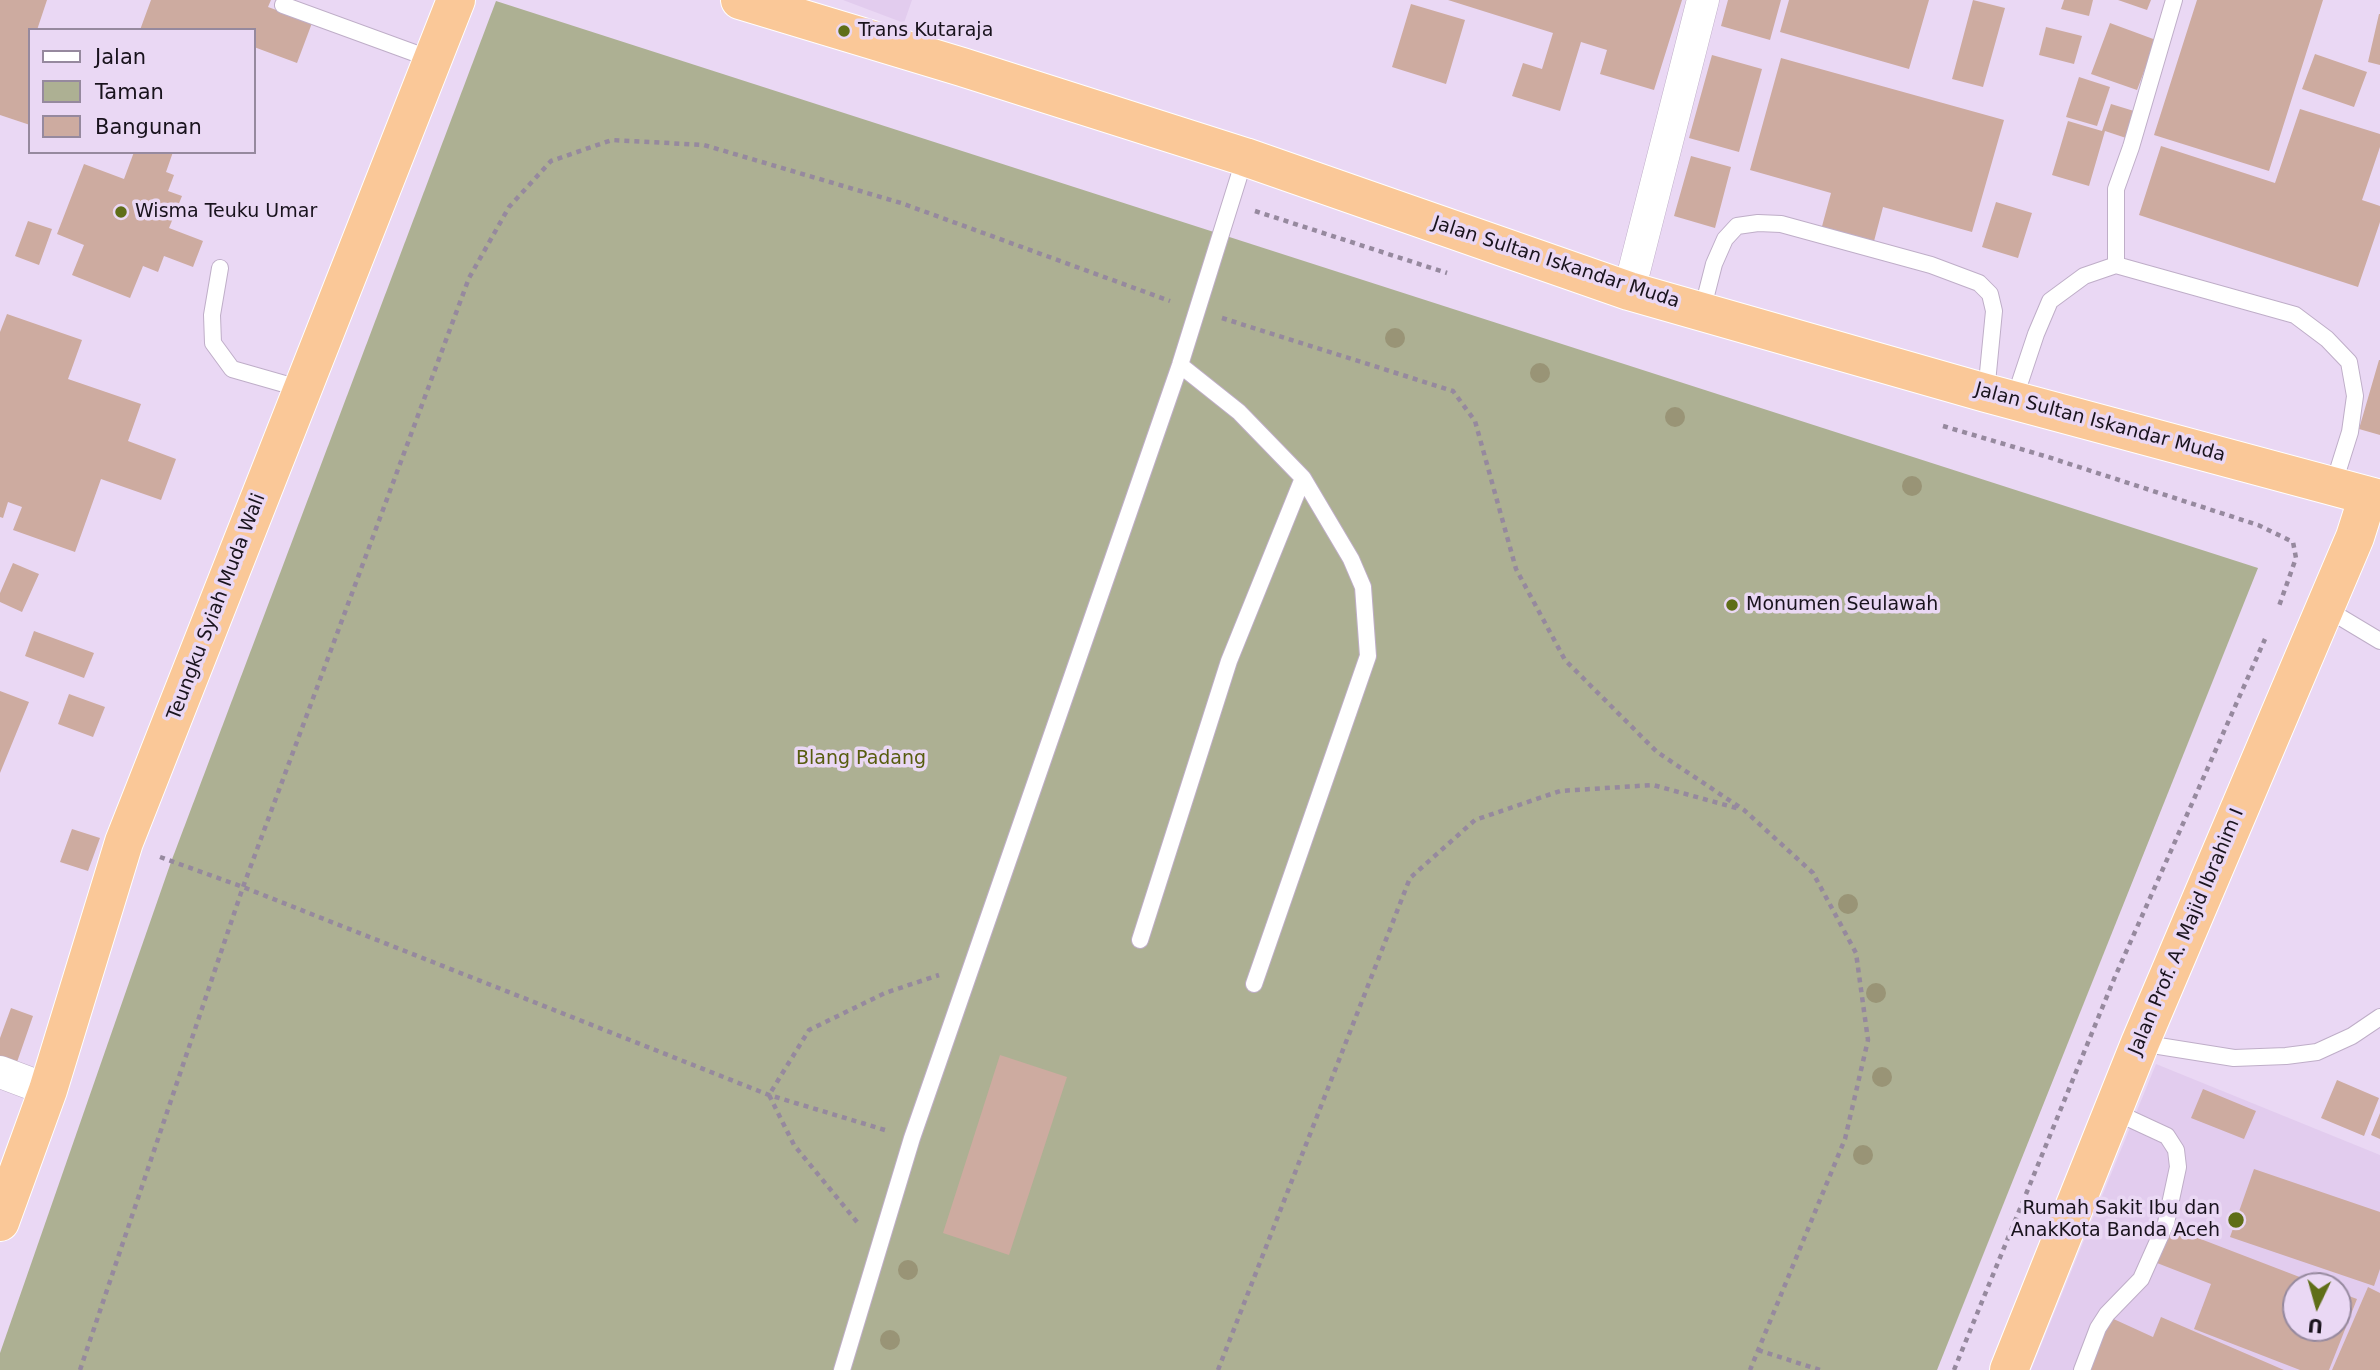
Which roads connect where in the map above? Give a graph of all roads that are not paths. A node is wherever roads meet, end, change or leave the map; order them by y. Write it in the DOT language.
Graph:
graph roads {
  1 [pos="456,0"];
  2 [pos="1703,0"];
  3 [pos="2174,0"];
  4 [pos="748,1"];
  5 [pos="284,5"];
  6 [pos="793,8"];
  7 [pos="431,59"];
  8 [pos="1245,158"];
  9 [pos="2116,265"];
  10 [pos="219,268"];
  11 [pos="1629,291"];
  12 [pos="1702,311"];
  13 [pos="1181,365"];
  14 [pos="302,388"];
  15 [pos="2000,397"];
  16 [pos="1303,478"];
  17 [pos="2360,494"];
  18 [pos="2368,541"];
  19 [pos="2325,608"];
  20 [pos="2380,642"];
  21 [pos="1140,940"];
  22 [pos="1254,984"];
  23 [pos="2380,1017"];
  24 [pos="2140,1043"];
  25 [pos="0,1072"];
  26 [pos="48,1090"];
  27 [pos="2113,1111"];
  28 [pos="0,1222"];
  29 [pos="842,1370"];
  30 [pos="2009,1370"];
  31 [pos="2082,1370"];
  1 -- 7 [label="highway, Teungku Syiah Muda Wali"];
  2 -- 11 [label="street"];
  3 -- 9 [label="lane"];
  4 -- 6 [label="highway, Jalan Sultan Iskandar Muda"];
  5 -- 7 [label="lane"];
  6 -- 8 [label="highway, Jalan Sultan Iskandar Muda"];
  7 -- 14 [label="highway, Teungku Syiah Muda Wali"];
  8 -- 11 [label="highway, Jalan Sultan Iskandar Muda"];
  8 -- 13 [label="lane"];
  9 -- 15 [label="lane"];
  9 -- 17 [label="lane"];
  10 -- 14 [label="lane"];
  11 -- 12 [label="highway, Jalan Sultan Iskandar Muda"];
  12 -- 15 [label="highway, Jalan Sultan Iskandar Muda"];
  12 -- 15 [label="lane"];
  13 -- 16 [label="lane"];
  13 -- 29 [label="lane"];
  14 -- 26 [label="highway, Teungku Syiah Muda Wali"];
  15 -- 17 [label="highway, Jalan Sultan Iskandar Muda"];
  16 -- 21 [label="lane"];
  16 -- 22 [label="lane"];
  17 -- 18 [label="highway, Jalan Prof. A. Majid Ibrahim I"];
  18 -- 19 [label="highway, Jalan Prof. A. Majid Ibrahim I"];
  19 -- 20 [label="lane"];
  19 -- 24 [label="highway, Jalan Prof. A. Majid Ibrahim I"];
  23 -- 24 [label="lane"];
  24 -- 27 [label="highway, Jalan Prof. A. Majid Ibrahim I"];
  25 -- 26 [label="street"];
  26 -- 28 [label="highway, Teungku Syiah Muda Wali"];
  27 -- 30 [label="highway, Jalan Prof. A. Majid Ibrahim I"];
  27 -- 31 [label="lane"];
}
